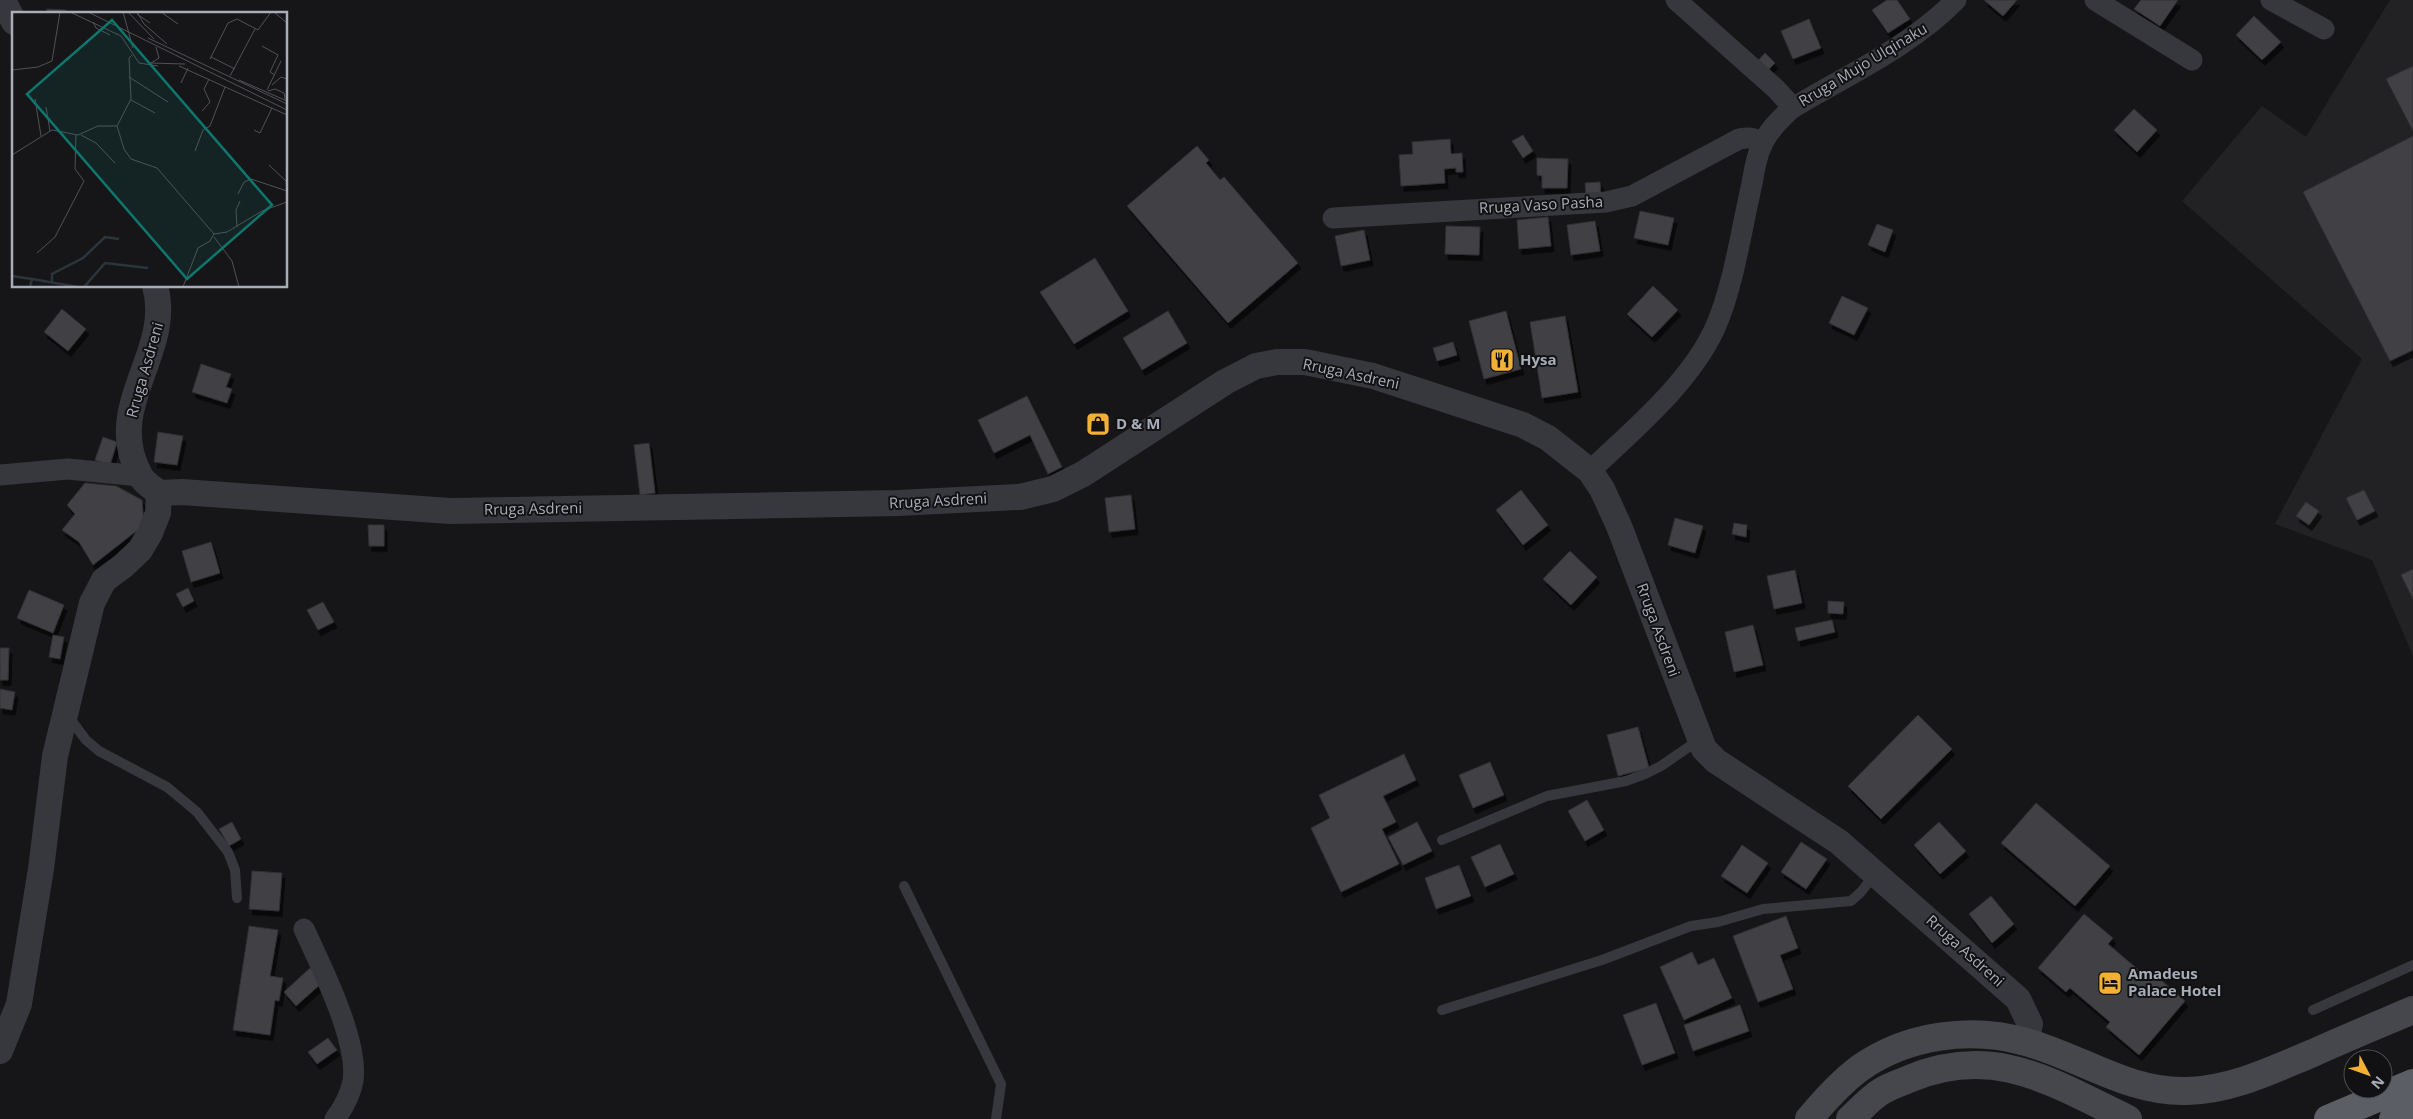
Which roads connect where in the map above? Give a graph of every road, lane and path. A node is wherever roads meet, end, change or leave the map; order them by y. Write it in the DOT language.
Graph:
graph roads {
  1 [pos="3,0"];
  2 [pos="1676,0"];
  3 [pos="1956,0"];
  4 [pos="2095,0"];
  5 [pos="2272,0"];
  6 [pos="12,18"];
  7 [pos="2324,28"];
  8 [pos="2192,60"];
  9 [pos="1791,109"];
  10 [pos="1762,145"];
  11 [pos="1333,218"];
  12 [pos="155,288"];
  13 [pos="1590,471"];
  14 [pos="0,476"];
  15 [pos="140,476"];
  16 [pos="159,493"];
  17 [pos="66,713"];
  18 [pos="1699,740"];
  19 [pos="1442,840"];
  20 [pos="1876,872"];
  21 [pos="904,886"];
  22 [pos="237,898"];
  23 [pos="304,929"];
  24 [pos="2413,965"];
  25 [pos="1442,1010"];
  26 [pos="2314,1010"];
  27 [pos="2413,1010"];
  28 [pos="2026,1042"];
  29 [pos="0,1051"];
  30 [pos="2413,1082"];
  31 [pos="2413,1110"];
  32 [pos="335,1119"];
  33 [pos="996,1119"];
  34 [pos="1809,1119"];
  35 [pos="1850,1119"];
  36 [pos="2127,1119"];
  37 [pos="2328,1119"];
  38 [pos="2393,1119"];
  1 -- 6 [label="street"];
  2 -- 9 [label="street"];
  3 -- 9 [label="street, Rruga Mujo Ulqinaku"];
  4 -- 8 [label="street"];
  5 -- 7 [label="street"];
  9 -- 10 [label="street"];
  10 -- 11 [label="street, Rruga Vaso Pasha"];
  10 -- 13 [label="street"];
  12 -- 15 [label="street, Rruga Asdreni"];
  13 -- 16 [label="street, Rruga Asdreni"];
  13 -- 18 [label="street, Rruga Asdreni"];
  14 -- 15 [label="street"];
  15 -- 16 [label="street"];
  16 -- 17 [label="street"];
  17 -- 22 [label="lane"];
  17 -- 29 [label="street"];
  18 -- 19 [label="lane"];
  18 -- 20 [label="street, Rruga Asdreni"];
  20 -- 25 [label="lane"];
  20 -- 28 [label="street, Rruga Asdreni"];
  21 -- 33 [label="lane"];
  23 -- 32 [label="street"];
  24 -- 26 [label="lane"];
  27 -- 28 [label="main road"];
  28 -- 34 [label="main road"];
  30 -- 37 [label="highway"];
  31 -- 38 [label="highway"];
  35 -- 36 [label="main road"];
}
